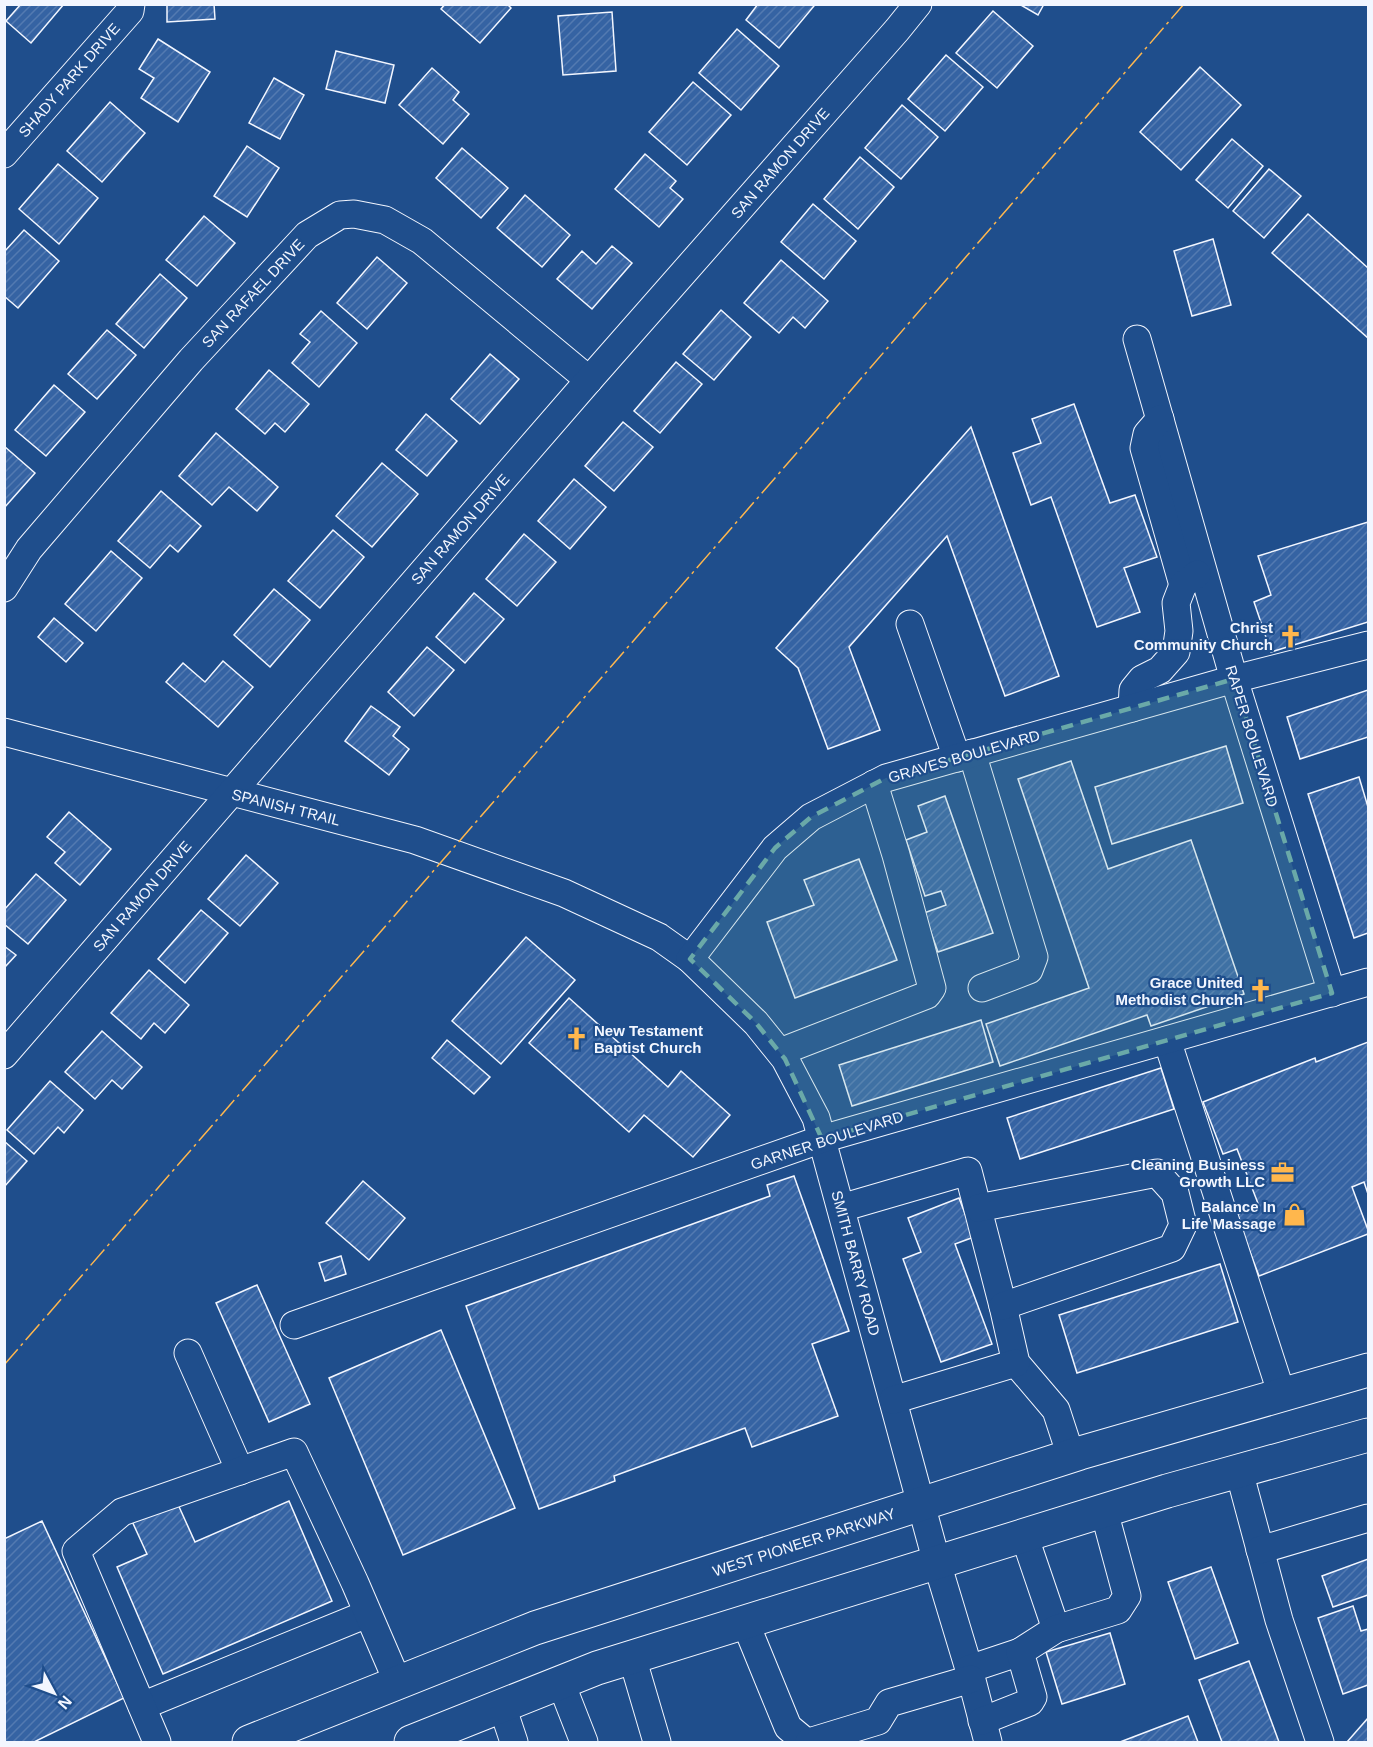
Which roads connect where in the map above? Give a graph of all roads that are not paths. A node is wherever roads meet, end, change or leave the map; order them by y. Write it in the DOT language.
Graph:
graph roads {
  1 [pos="131,4"];
  2 [pos="918,4"];
  3 [pos="4,154"];
  4 [pos="1137,339"];
  5 [pos="589,380"];
  6 [pos="1193,577"];
  7 [pos="4,588"];
  8 [pos="910,624"];
  9 [pos="1368,645"];
  10 [pos="1234,679"];
  11 [pos="1132,708"];
  12 [pos="4,732"];
  13 [pos="965,756"];
  14 [pos="874,784"];
  15 [pos="231,793"];
  16 [pos="564,892"];
  17 [pos="690,959"];
  18 [pos="1368,982"];
  19 [pos="982,988"];
  20 [pos="1332,993"];
  21 [pos="1167,1040"];
  22 [pos="780,1052"];
  23 [pos="4,1055"];
  24 [pos="822,1139"];
  25 [pos="841,1208"];
  26 [pos="978,1208"];
  27 [pos="1004,1306"];
  28 [pos="294,1325"];
  29 [pos="188,1353"];
  30 [pos="1016,1363"];
  31 [pos="1368,1370"];
  32 [pos="1282,1395"];
  33 [pos="893,1400"];
  34 [pos="1368,1435"];
  35 [pos="1071,1456"];
  36 [pos="240,1471"];
  37 [pos="1239,1471"];
  38 [pos="921,1504"];
  39 [pos="1104,1511"];
  40 [pos="1368,1518"];
  41 [pos="1024,1534"];
  42 [pos="1260,1550"];
  43 [pos="937,1563"];
  44 [pos="367,1614"];
  45 [pos="745,1622"];
  46 [pos="1056,1629"];
  47 [pos="1020,1652"];
  48 [pos="632,1657"];
  49 [pos="970,1674"];
  50 [pos="398,1683"];
  51 [pos="561,1683"];
  52 [pos="142,1706"];
  53 [pos="502,1706"];
  54 [pos="985,1732"];
  55 [pos="157,1743"];
  56 [pos="249,1743"];
  57 [pos="411,1743"];
  58 [pos="514,1743"];
  59 [pos="584,1743"];
  60 [pos="657,1743"];
  61 [pos="808,1743"];
  62 [pos="1320,1743"];
  1 -- 3 [label="street, SHADY PARK DRIVE"];
  2 -- 5 [label="street, SAN RAMON DRIVE"];
  4 -- 6 [label="street, RAPER BOULEVARD"];
  5 -- 7 [label="street, SAN RAFAEL DRIVE"];
  5 -- 15 [label="street, SAN RAMON DRIVE"];
  6 -- 10 [label="street, RAPER BOULEVARD"];
  6 -- 11 [label="street"];
  8 -- 13 [label="street"];
  9 -- 10 [label="street, GRAVES BOULEVARD"];
  10 -- 11 [label="street, GRAVES BOULEVARD"];
  10 -- 20 [label="street, RAPER BOULEVARD"];
  11 -- 13 [label="street, GRAVES BOULEVARD"];
  12 -- 15 [label="street, SPANISH TRAIL"];
  13 -- 14 [label="street, GRAVES BOULEVARD"];
  13 -- 19 [label="street"];
  14 -- 17 [label="street, GRAVES BOULEVARD"];
  14 -- 22 [label="street"];
  15 -- 16 [label="street, SPANISH TRAIL"];
  15 -- 23 [label="street, SAN RAMON DRIVE"];
  16 -- 17 [label="street, SMITH BARRY ROAD"];
  17 -- 22 [label="street, SMITH BARRY ROAD"];
  18 -- 20 [label="street, GARNER BOULEVARD"];
  20 -- 21 [label="street, GARNER BOULEVARD"];
  21 -- 24 [label="street, GARNER BOULEVARD"];
  21 -- 32 [label="street"];
  22 -- 24 [label="street, SMITH BARRY ROAD"];
  24 -- 25 [label="street, SMITH BARRY ROAD"];
  24 -- 28 [label="street, GARNER BOULEVARD"];
  25 -- 26 [label="street"];
  25 -- 33 [label="street, SMITH BARRY ROAD"];
  26 -- 27 [label="street"];
  26 -- 27 [label="street"];
  27 -- 30 [label="street"];
  29 -- 36 [label="street"];
  30 -- 33 [label="street"];
  30 -- 35 [label="street"];
  31 -- 32 [label="main road, WEST PIONEER PARKWAY"];
  32 -- 35 [label="main road, WEST PIONEER PARKWAY"];
  33 -- 38 [label="street, SMITH BARRY ROAD"];
  34 -- 37 [label="main road"];
  35 -- 38 [label="main road, WEST PIONEER PARKWAY"];
  36 -- 44 [label="street"];
  36 -- 52 [label="street"];
  37 -- 39 [label="main road"];
  37 -- 42 [label="street"];
  38 -- 43 [label="street, SMITH BARRY ROAD"];
  38 -- 50 [label="main road, WEST PIONEER PARKWAY"];
  39 -- 41 [label="main road"];
  39 -- 46 [label="street"];
  40 -- 42 [label="street"];
  41 -- 43 [label="main road"];
  41 -- 46 [label="street"];
  42 -- 62 [label="street"];
  43 -- 45 [label="main road"];
  43 -- 49 [label="street, SMITH BARRY ROAD"];
  44 -- 50 [label="street"];
  44 -- 52 [label="street"];
  45 -- 48 [label="main road"];
  45 -- 61 [label="street"];
  46 -- 47 [label="street"];
  47 -- 49 [label="street"];
  47 -- 54 [label="street"];
  48 -- 51 [label="main road"];
  48 -- 60 [label="street"];
  49 -- 54 [label="street, SMITH BARRY ROAD"];
  49 -- 61 [label="street"];
  50 -- 56 [label="main road, WEST PIONEER PARKWAY"];
  51 -- 53 [label="main road"];
  51 -- 59 [label="street"];
  52 -- 55 [label="street"];
  53 -- 57 [label="main road"];
  53 -- 58 [label="street"];
}
